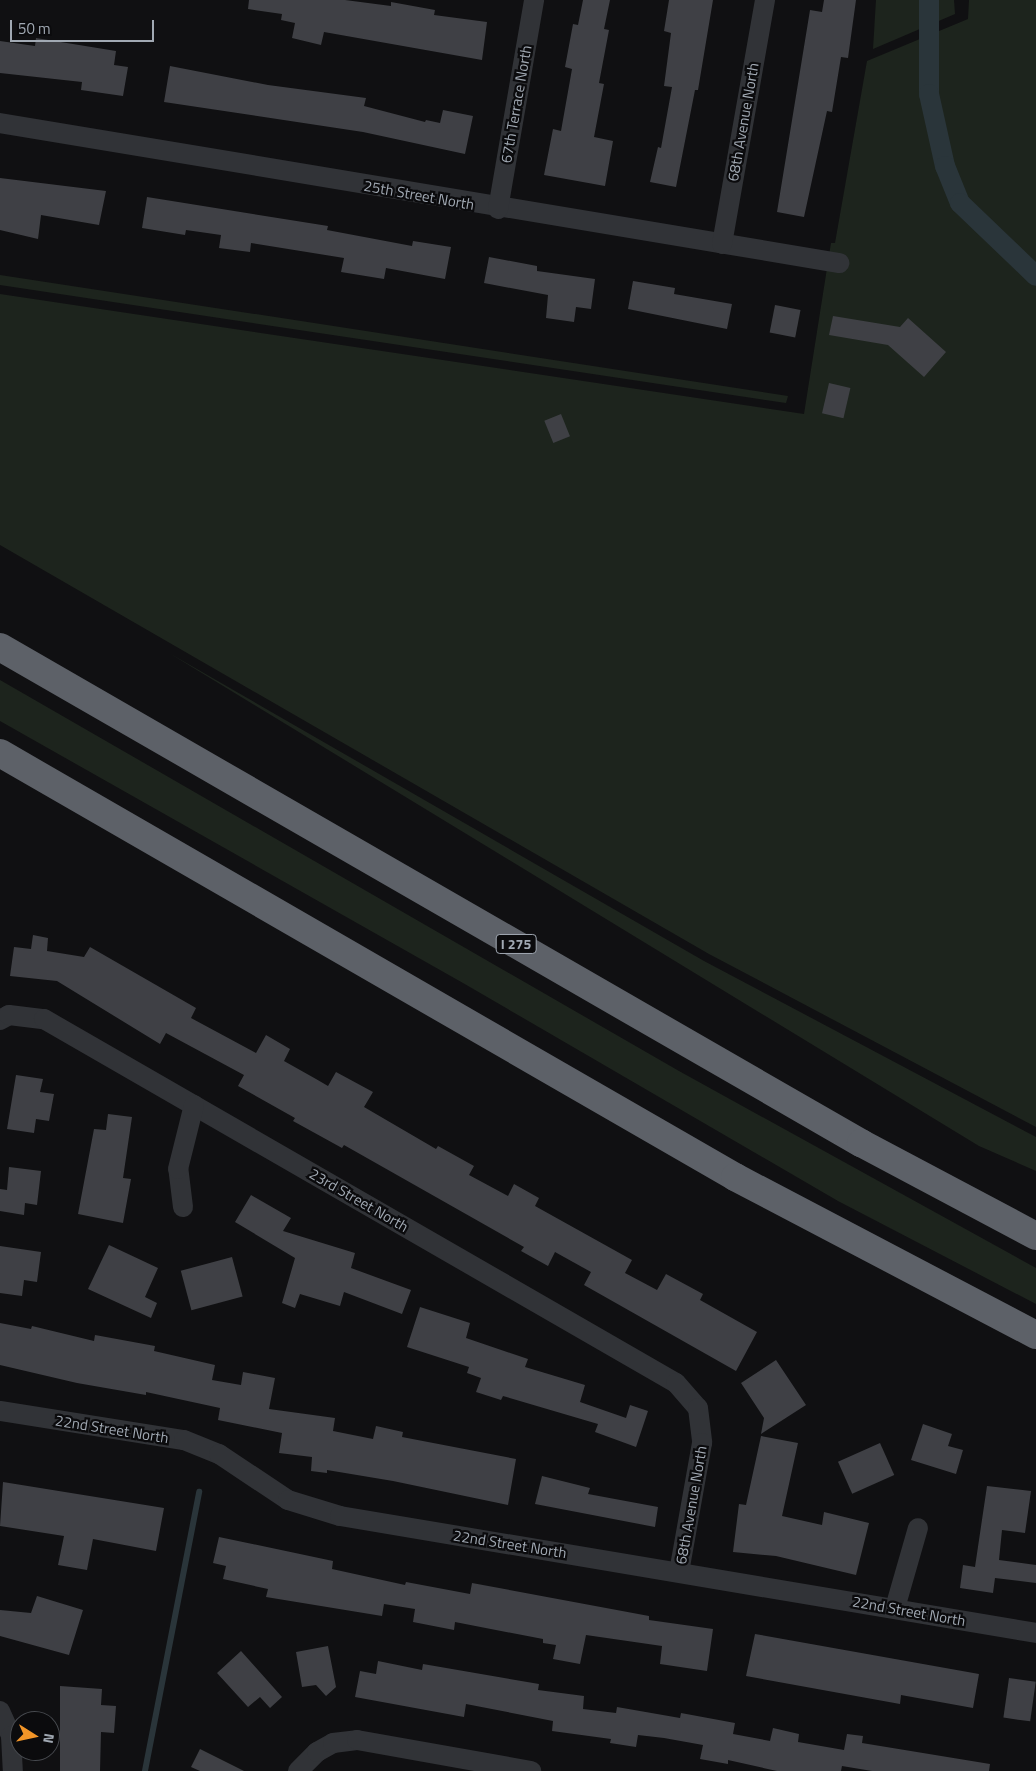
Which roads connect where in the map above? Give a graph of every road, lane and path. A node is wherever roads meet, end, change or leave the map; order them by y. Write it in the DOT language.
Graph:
graph roads {
  1 [pos="534,0"];
  2 [pos="765,0"];
  3 [pos="0,123"];
  4 [pos="498,209"];
  5 [pos="722,244"];
  6 [pos="839,263"];
  7 [pos="0,647"];
  8 [pos="0,753"];
  9 [pos="4,1017"];
  10 [pos="194,1105"];
  11 [pos="183,1207"];
  12 [pos="1036,1236"];
  13 [pos="1036,1335"];
  14 [pos="698,1408"];
  15 [pos="0,1411"];
  16 [pos="918,1528"];
  17 [pos="679,1572"];
  18 [pos="894,1608"];
  19 [pos="1036,1633"];
  20 [pos="0,1711"];
  21 [pos="13,1771"];
  22 [pos="298,1771"];
  23 [pos="531,1771"];
  1 -- 4 [label="street, 67th Terrace North"];
  2 -- 5 [label="street, 68th Avenue North"];
  3 -- 4 [label="street, 25th Street North"];
  4 -- 5 [label="street, 25th Street North"];
  5 -- 6 [label="street, 25th Street North"];
  7 -- 12 [label="highway, I 275"];
  8 -- 13 [label="highway"];
  9 -- 10 [label="street, 23rd Street North"];
  10 -- 11 [label="street"];
  10 -- 14 [label="street, 23rd Street North"];
  14 -- 17 [label="street, 68th Avenue North"];
  15 -- 17 [label="street, 22nd Street North"];
  16 -- 18 [label="street"];
  17 -- 18 [label="street, 22nd Street North"];
  18 -- 19 [label="street, 22nd Street North"];
  20 -- 21 [label="street"];
  22 -- 23 [label="street"];
}
